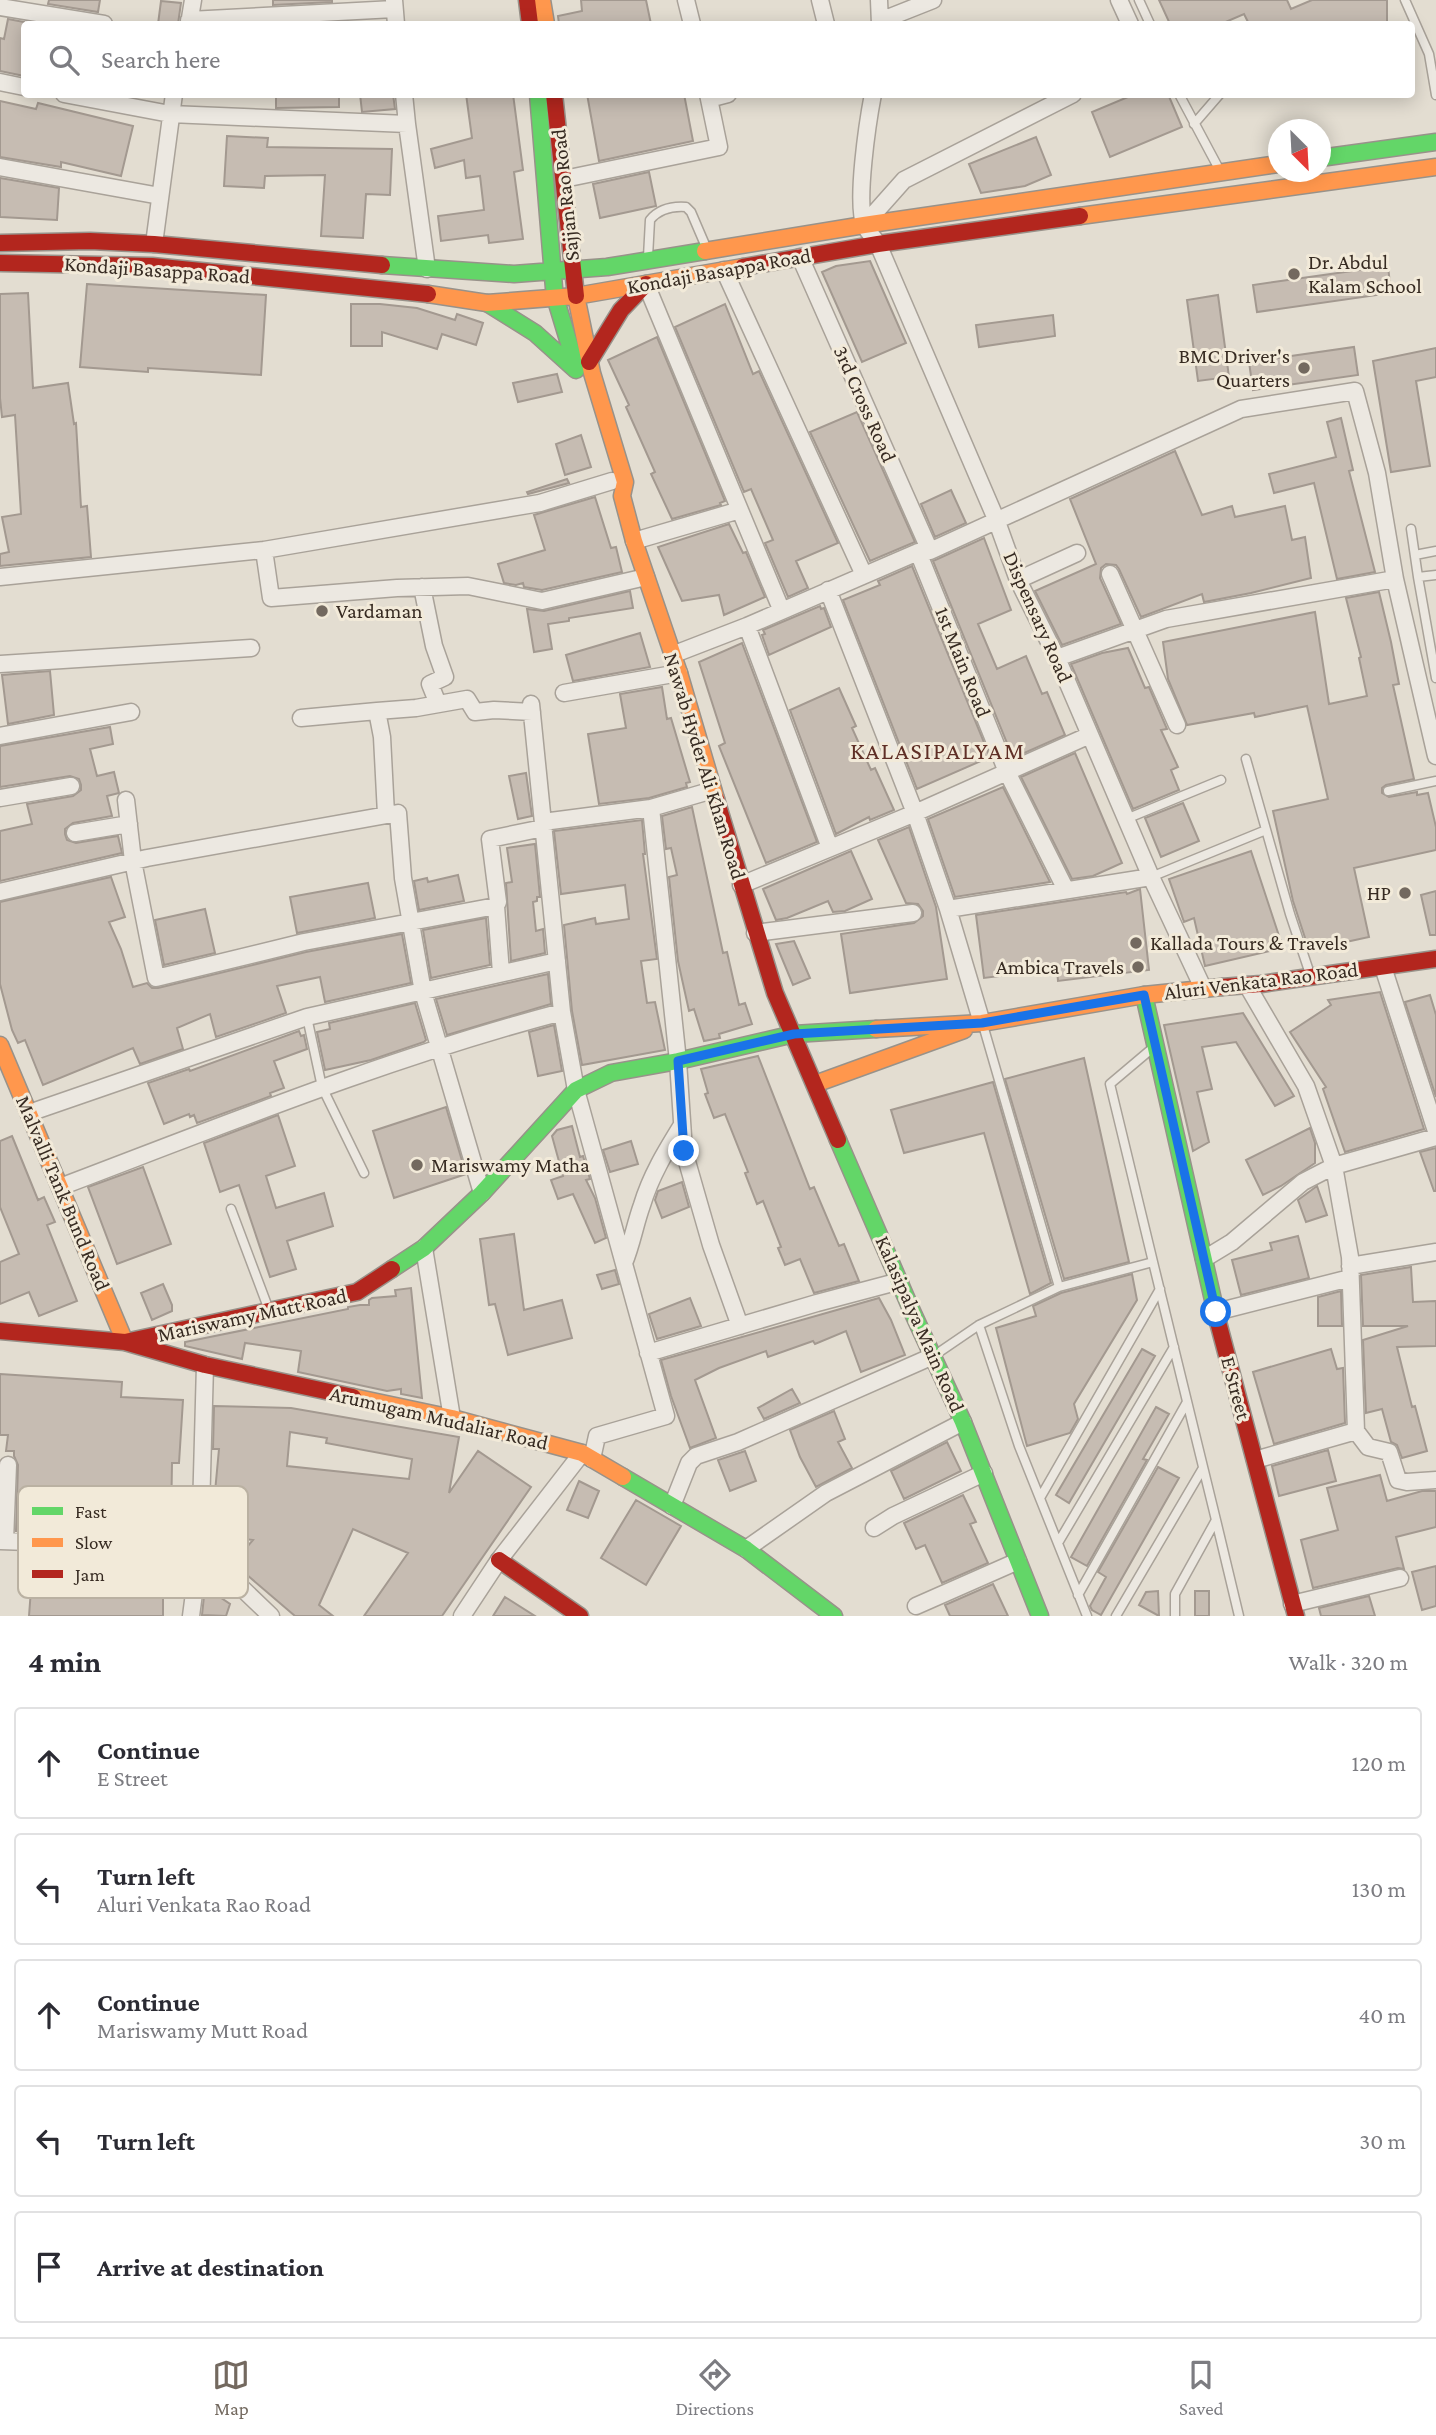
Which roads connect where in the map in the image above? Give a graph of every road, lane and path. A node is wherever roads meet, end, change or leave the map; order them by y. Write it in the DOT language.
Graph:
graph roads {
  1 [pos="193,0"];
  2 [pos="527,0"];
  3 [pos="542,0"];
  4 [pos="686,0"];
  5 [pos="820,0"];
  6 [pos="879,0"];
  7 [pos="933,0"];
  8 [pos="1119,0"];
  9 [pos="1139,0"];
  10 [pos="1405,0"];
  11 [pos="0,7"];
  12 [pos="394,11"];
  13 [pos="86,21"];
  14 [pos="189,21"];
  15 [pos="208,21"];
  16 [pos="530,21"];
  17 [pos="546,21"];
  18 [pos="691,21"];
  19 [pos="825,21"];
  20 [pos="880,21"];
  21 [pos="885,21"];
  22 [pos="1129,21"];
  23 [pos="1149,21"];
  24 [pos="1412,21"];
  25 [pos="1415,28"];
  26 [pos="0,82"];
  27 [pos="21,86"];
  28 [pos="1436,95"];
  29 [pos="85,98"];
  30 [pos="173,98"];
  31 [pos="404,98"];
  32 [pos="538,98"];
  33 [pos="554,98"];
  34 [pos="708,98"];
  35 [pos="872,98"];
  36 [pos="1065,98"];
  37 [pos="1181,98"];
  38 [pos="1217,98"];
  39 [pos="170,114"];
  40 [pos="407,124"];
  41 [pos="1194,124"];
  42 [pos="1436,142"];
  43 [pos="1331,157"];
  44 [pos="1268,166"];
  45 [pos="0,167"];
  46 [pos="1436,167"];
  47 [pos="1221,173"];
  48 [pos="564,178"];
  49 [pos="160,196"];
  50 [pos="1225,196"];
  51 [pos="864,225"];
  52 [pos="0,243"];
  53 [pos="154,243"];
  54 [pos="878,244"];
  55 [pos="707,250"];
  56 [pos="800,257"];
  57 [pos="647,260"];
  58 [pos="0,263"];
  59 [pos="427,269"];
  60 [pos="724,270"];
  61 [pos="572,271"];
  62 [pos="551,272"];
  63 [pos="646,284"];
  64 [pos="576,296"];
  65 [pos="555,297"];
  66 [pos="487,303"];
  67 [pos="583,366"];
  68 [pos="612,481"];
  69 [pos="622,496"];
  70 [pos="740,510"];
  71 [pos="996,519"];
  72 [pos="1411,529"];
  73 [pos="634,541"];
  74 [pos="264,550"];
  75 [pos="1436,551"];
  76 [pos="924,552"];
  77 [pos="1077,553"];
  78 [pos="1415,555"];
  79 [pos="1110,574"];
  80 [pos="864,575"];
  81 [pos="1436,575"];
  82 [pos="646,576"];
  83 [pos="0,577"];
  84 [pos="1419,578"];
  85 [pos="1395,579"];
  86 [pos="1018,580"];
  87 [pos="422,587"];
  88 [pos="828,590"];
  89 [pos="781,609"];
  90 [pos="747,626"];
  91 [pos="1134,630"];
  92 [pos="251,648"];
  93 [pos="672,654"];
  94 [pos="1058,658"];
  95 [pos="0,664"];
  96 [pos="679,673"];
  97 [pos="1436,678"];
  98 [pos="564,693"];
  99 [pos="438,704"];
  100 [pos="377,711"];
  101 [pos="131,712"];
  102 [pos="301,718"];
  103 [pos="1177,725"];
  104 [pos="1090,735"];
  105 [pos="0,736"];
  106 [pos="1436,756"];
  107 [pos="1246,759"];
  108 [pos="1007,772"];
  109 [pos="1221,780"];
  110 [pos="1436,781"];
  111 [pos="71,786"];
  112 [pos="713,790"];
  113 [pos="1388,792"];
  114 [pos="0,798"];
  115 [pos="126,800"];
  116 [pos="652,808"];
  117 [pos="915,813"];
  118 [pos="386,814"];
  119 [pos="1126,819"];
  120 [pos="129,824"];
  121 [pos="543,825"];
  122 [pos="1266,830"];
  123 [pos="75,833"];
  124 [pos="830,848"];
  125 [pos="133,861"];
  126 [pos="1151,877"];
  127 [pos="741,885"];
  128 [pos="1066,890"];
  129 [pos="0,892"];
  130 [pos="496,905"];
  131 [pos="948,909"];
  132 [pos="913,914"];
  133 [pos="411,923"];
  134 [pos="755,933"];
  135 [pos="1436,959"];
  136 [pos="557,961"];
  137 [pos="1383,967"];
  138 [pos="501,973"];
  139 [pos="1311,977"];
  140 [pos="1247,985"];
  141 [pos="1203,988"];
  142 [pos="423,992"];
  143 [pos="1144,995"];
  144 [pos="562,1012"];
  145 [pos="307,1017"];
  146 [pos="982,1023"];
  147 [pos="794,1034"];
  148 [pos="0,1045"];
  149 [pos="1156,1046"];
  150 [pos="440,1048"];
  151 [pos="678,1061"];
  152 [pos="815,1084"];
  153 [pos="322,1087"];
  154 [pos="576,1090"];
  155 [pos="29,1113"];
  156 [pos="682,1125"];
  157 [pos="1436,1131"];
  158 [pos="1436,1137"];
  159 [pos="1334,1166"];
  160 [pos="364,1174"];
  161 [pos="60,1187"];
  162 [pos="482,1193"];
  163 [pos="231,1209"];
  164 [pos="424,1248"];
  165 [pos="1436,1252"];
  166 [pos="1204,1259"];
  167 [pos="1153,1262"];
  168 [pos="624,1263"];
  169 [pos="1350,1272"];
  170 [pos="900,1281"];
  171 [pos="1059,1287"];
  172 [pos="1160,1289"];
  173 [pos="269,1310"];
  174 [pos="1216,1312"];
  175 [pos="979,1325"];
  176 [pos="740,1326"];
  177 [pos="0,1331"];
  178 [pos="125,1342"];
  179 [pos="1174,1347"];
  180 [pos="648,1353"];
  181 [pos="933,1356"];
  182 [pos="205,1365"];
  183 [pos="1187,1402"];
  184 [pos="452,1418"];
  185 [pos="963,1422"];
  186 [pos="1356,1431"];
  187 [pos="587,1456"];
  188 [pos="1255,1460"];
  189 [pos="8,1465"];
  190 [pos="1203,1468"];
  191 [pos="984,1474"];
  192 [pos="1436,1480"];
  193 [pos="202,1486"];
  194 [pos="1040,1498"];
  195 [pos="672,1506"];
  196 [pos="1216,1520"];
  197 [pos="874,1528"];
  198 [pos="2,1541"];
  199 [pos="1058,1543"];
  200 [pos="746,1549"];
  201 [pos="499,1560"];
  202 [pos="1018,1561"];
  203 [pos="1400,1578"];
  204 [pos="248,1594"];
  205 [pos="1078,1595"];
  206 [pos="193,1598"];
  207 [pos="916,1606"];
  208 [pos="1294,1610"];
  209 [pos="191,1616"];
  210 [pos="271,1616"];
  211 [pos="462,1616"];
  212 [pos="580,1616"];
  213 [pos="834,1616"];
  214 [pos="1040,1616"];
  215 [pos="1087,1616"];
  216 [pos="1116,1616"];
  217 [pos="1175,1616"];
  218 [pos="1239,1616"];
  1 -- 14 [label="street"];
  2 -- 16 [label="main road"];
  3 -- 17 [label="main road"];
  4 -- 18 [label="street"];
  5 -- 19 [label="street"];
  6 -- 20 [label="street"];
  7 -- 21 [label="street"];
  8 -- 22 [label="street"];
  9 -- 23 [label="lane"];
  10 -- 24 [label="lane"];
  11 -- 13 [label="street"];
  12 -- 15 [label="street"];
  25 -- 28 [label="lane"];
  26 -- 27 [label="street"];
  29 -- 39 [label="street"];
  30 -- 39 [label="street"];
  31 -- 40 [label="street"];
  32 -- 62 [label="main road, Nawab Hyder Ali Khan Road"];
  33 -- 48 [label="main road, Sajjan Rao Road"];
  34 -- 48 [label="street"];
  35 -- 51 [label="street"];
  36 -- 51 [label="street"];
  37 -- 41 [label="lane"];
  38 -- 41 [label="lane"];
  39 -- 40 [label="street"];
  39 -- 49 [label="street"];
  40 -- 59 [label="street"];
  41 -- 47 [label="lane"];
  42 -- 43 [label="main road"];
  44 -- 47 [label="main road, Kondaji Basappa Road"];
  45 -- 49 [label="street"];
  46 -- 50 [label="main road, Kondaji Basappa Road"];
  47 -- 50 [label="lane"];
  47 -- 51 [label="main road, Kondaji Basappa Road"];
  48 -- 61 [label="main road, Sajjan Rao Road"];
  49 -- 53 [label="street"];
  50 -- 54 [label="main road, Kondaji Basappa Road"];
  51 -- 54 [label="street, Dispensary Road"];
  51 -- 55 [label="main road, Kondaji Basappa Road"];
  52 -- 53 [label="main road, Kondaji Basappa Road"];
  53 -- 59 [label="main road, Kondaji Basappa Road"];
  54 -- 56 [label="main road, Kondaji Basappa Road"];
  54 -- 71 [label="street, Dispensary Road"];
  55 -- 57 [label="main road, Kondaji Basappa Road"];
  55 -- 57 [label="lane"];
  56 -- 60 [label="main road, Kondaji Basappa Road"];
  56 -- 76 [label="street, 3rd Cross Road"];
  57 -- 61 [label="main road, Kondaji Basappa Road"];
  58 -- 66 [label="main road, Kondaji Basappa Road"];
  59 -- 62 [label="main road, Kondaji Basappa Road"];
  60 -- 63 [label="main road, Kondaji Basappa Road"];
  60 -- 80 [label="street"];
  61 -- 62 [label="main road, Kondaji Basappa Road"];
  61 -- 64 [label="main road, Sajjan Rao Road"];
  62 -- 65 [label="main road, Nawab Hyder Ali Khan Road"];
  63 -- 64 [label="main road, Kondaji Basappa Road"];
  63 -- 67 [label="main road"];
  63 -- 70 [label="street"];
  64 -- 65 [label="main road, Kondaji Basappa Road"];
  64 -- 67 [label="main road, Nawab Hyder Ali Khan Road"];
  65 -- 66 [label="main road, Kondaji Basappa Road"];
  65 -- 67 [label="main road, Nawab Hyder Ali Khan Road"];
  66 -- 67 [label="main road"];
  67 -- 68 [label="main road, Nawab Hyder Ali Khan Road"];
  67 -- 69 [label="main road, Nawab Hyder Ali Khan Road"];
  68 -- 69 [label="main road, Nawab Hyder Ali Khan Road"];
  68 -- 74 [label="street"];
  69 -- 73 [label="main road, Nawab Hyder Ali Khan Road"];
  70 -- 73 [label="street"];
  70 -- 89 [label="street"];
  71 -- 76 [label="street"];
  71 -- 85 [label="street"];
  71 -- 86 [label="street, Dispensary Road"];
  72 -- 78 [label="lane"];
  73 -- 82 [label="main road, Nawab Hyder Ali Khan Road"];
  74 -- 83 [label="street"];
  74 -- 87 [label="street"];
  75 -- 78 [label="lane"];
  76 -- 80 [label="street"];
  76 -- 108 [label="street, 1st Main Road"];
  77 -- 86 [label="street"];
  78 -- 84 [label="lane"];
  79 -- 91 [label="street"];
  80 -- 88 [label="street"];
  81 -- 84 [label="lane"];
  82 -- 87 [label="street"];
  82 -- 93 [label="main road, Nawab Hyder Ali Khan Road"];
  84 -- 97 [label="lane"];
  85 -- 91 [label="street"];
  85 -- 106 [label="street"];
  86 -- 94 [label="street, Dispensary Road"];
  87 -- 99 [label="street"];
  88 -- 89 [label="street"];
  88 -- 117 [label="street"];
  89 -- 90 [label="street"];
  90 -- 93 [label="street"];
  90 -- 124 [label="street"];
  91 -- 94 [label="street"];
  91 -- 103 [label="street"];
  92 -- 95 [label="street"];
  93 -- 96 [label="main road, Nawab Hyder Ali Khan Road"];
  94 -- 104 [label="street, Dispensary Road"];
  96 -- 98 [label="street"];
  96 -- 112 [label="main road, Nawab Hyder Ali Khan Road"];
  99 -- 100 [label="street"];
  99 -- 121 [label="street"];
  100 -- 102 [label="street"];
  100 -- 118 [label="street"];
  101 -- 105 [label="street"];
  104 -- 108 [label="street"];
  104 -- 119 [label="street, Dispensary Road"];
  107 -- 122 [label="lane"];
  108 -- 117 [label="street"];
  108 -- 128 [label="street, 1st Main Road"];
  109 -- 119 [label="lane"];
  110 -- 113 [label="lane"];
  111 -- 114 [label="street"];
  112 -- 116 [label="street"];
  112 -- 127 [label="main road, Nawab Hyder Ali Khan Road"];
  115 -- 120 [label="street"];
  116 -- 121 [label="street"];
  116 -- 151 [label="street"];
  117 -- 124 [label="street"];
  117 -- 131 [label="street"];
  118 -- 125 [label="street"];
  118 -- 133 [label="street"];
  119 -- 126 [label="street, Dispensary Road"];
  120 -- 123 [label="street"];
  120 -- 125 [label="street"];
  121 -- 130 [label="street"];
  121 -- 136 [label="street"];
  122 -- 126 [label="lane"];
  122 -- 139 [label="lane"];
  124 -- 127 [label="street"];
  125 -- 129 [label="street"];
  125 -- 133 [label="street"];
  126 -- 128 [label="street"];
  126 -- 141 [label="street, Dispensary Road"];
  127 -- 134 [label="main road, Nawab Hyder Ali Khan Road"];
  128 -- 131 [label="street"];
  130 -- 133 [label="street"];
  130 -- 138 [label="street"];
  131 -- 146 [label="street"];
  132 -- 134 [label="street"];
  133 -- 142 [label="street"];
  134 -- 147 [label="main road, Nawab Hyder Ali Khan Road"];
  135 -- 137 [label="main road, Aluri Venkata Rao Road"];
  136 -- 138 [label="street"];
  136 -- 144 [label="street"];
  137 -- 139 [label="main road, Aluri Venkata Rao Road"];
  137 -- 157 [label="street"];
  138 -- 142 [label="street"];
  139 -- 140 [label="main road, Aluri Venkata Rao Road"];
  140 -- 141 [label="main road, Aluri Venkata Rao Road"];
  140 -- 159 [label="street"];
  141 -- 143 [label="main road, Aluri Venkata Rao Road"];
  142 -- 145 [label="street"];
  142 -- 150 [label="street"];
  143 -- 146 [label="main road, Aluri Venkata Rao Road"];
  143 -- 149 [label="main road, E Street"];
  144 -- 150 [label="street"];
  144 -- 154 [label="street"];
  145 -- 153 [label="lane"];
  145 -- 155 [label="street"];
  146 -- 147 [label="main road, Aluri Venkata Rao Road"];
  146 -- 152 [label="main road"];
  146 -- 171 [label="lane"];
  147 -- 151 [label="main road, Mariswamy Mutt Road"];
  147 -- 152 [label="main road, Kalasipalya Main Road"];
  148 -- 155 [label="main road, Malvalli Tank Bund Road"];
  149 -- 166 [label="main road, E Street"];
  149 -- 167 [label="lane"];
  150 -- 153 [label="street"];
  150 -- 162 [label="street"];
  151 -- 154 [label="main road, Mariswamy Mutt Road"];
  151 -- 156 [label="street"];
  152 -- 170 [label="main road, Kalasipalya Main Road"];
  153 -- 160 [label="lane"];
  153 -- 161 [label="street"];
  154 -- 162 [label="main road, Mariswamy Mutt Road"];
  154 -- 168 [label="street"];
  155 -- 161 [label="main road, Malvalli Tank Bund Road"];
  156 -- 168 [label="street"];
  156 -- 176 [label="street"];
  158 -- 159 [label="street"];
  159 -- 166 [label="street"];
  159 -- 169 [label="street"];
  161 -- 178 [label="main road, Malvalli Tank Bund Road"];
  162 -- 164 [label="main road, Mariswamy Mutt Road"];
  163 -- 173 [label="lane"];
  164 -- 173 [label="main road, Mariswamy Mutt Road"];
  164 -- 184 [label="street"];
  165 -- 169 [label="street"];
  166 -- 174 [label="main road, E Street"];
  167 -- 171 [label="lane"];
  167 -- 172 [label="lane"];
  168 -- 180 [label="street"];
  169 -- 174 [label="street"];
  169 -- 186 [label="street"];
  170 -- 176 [label="street"];
  170 -- 181 [label="main road, Kalasipalya Main Road"];
  171 -- 175 [label="lane"];
  172 -- 179 [label="lane"];
  172 -- 194 [label="lane"];
  173 -- 178 [label="main road, Mariswamy Mutt Road"];
  174 -- 188 [label="main road, E Street"];
  175 -- 181 [label="lane"];
  175 -- 194 [label="lane"];
  176 -- 180 [label="street"];
  177 -- 178 [label="main road, Arumugam Mudaliar Road"];
  178 -- 182 [label="main road, Arumugam Mudaliar Road"];
  179 -- 183 [label="lane"];
  179 -- 199 [label="lane"];
  180 -- 187 [label="street"];
  181 -- 185 [label="main road, Kalasipalya Main Road"];
  181 -- 195 [label="street"];
  182 -- 184 [label="main road, Arumugam Mudaliar Road"];
  182 -- 193 [label="street"];
  183 -- 190 [label="lane"];
  183 -- 205 [label="lane"];
  184 -- 187 [label="main road, Arumugam Mudaliar Road"];
  185 -- 191 [label="main road, Kalasipalya Main Road"];
  185 -- 200 [label="street"];
  186 -- 188 [label="street"];
  186 -- 192 [label="street"];
  187 -- 195 [label="main road, Arumugam Mudaliar Road"];
  187 -- 201 [label="street"];
  188 -- 208 [label="main road, E Street"];
  189 -- 198 [label="street"];
  190 -- 196 [label="lane"];
  190 -- 216 [label="lane"];
  191 -- 197 [label="street"];
  191 -- 202 [label="main road, Kalasipalya Main Road"];
  194 -- 199 [label="lane"];
  195 -- 200 [label="main road, Arumugam Mudaliar Road"];
  196 -- 217 [label="lane"];
  196 -- 218 [label="lane"];
  199 -- 205 [label="lane"];
  200 -- 213 [label="main road, Arumugam Mudaliar Road"];
  201 -- 211 [label="street"];
  201 -- 212 [label="main road"];
  202 -- 207 [label="street"];
  202 -- 214 [label="main road, Kalasipalya Main Road"];
  203 -- 208 [label="street"];
  204 -- 210 [label="street"];
  205 -- 215 [label="lane"];
  206 -- 209 [label="street"];
}
